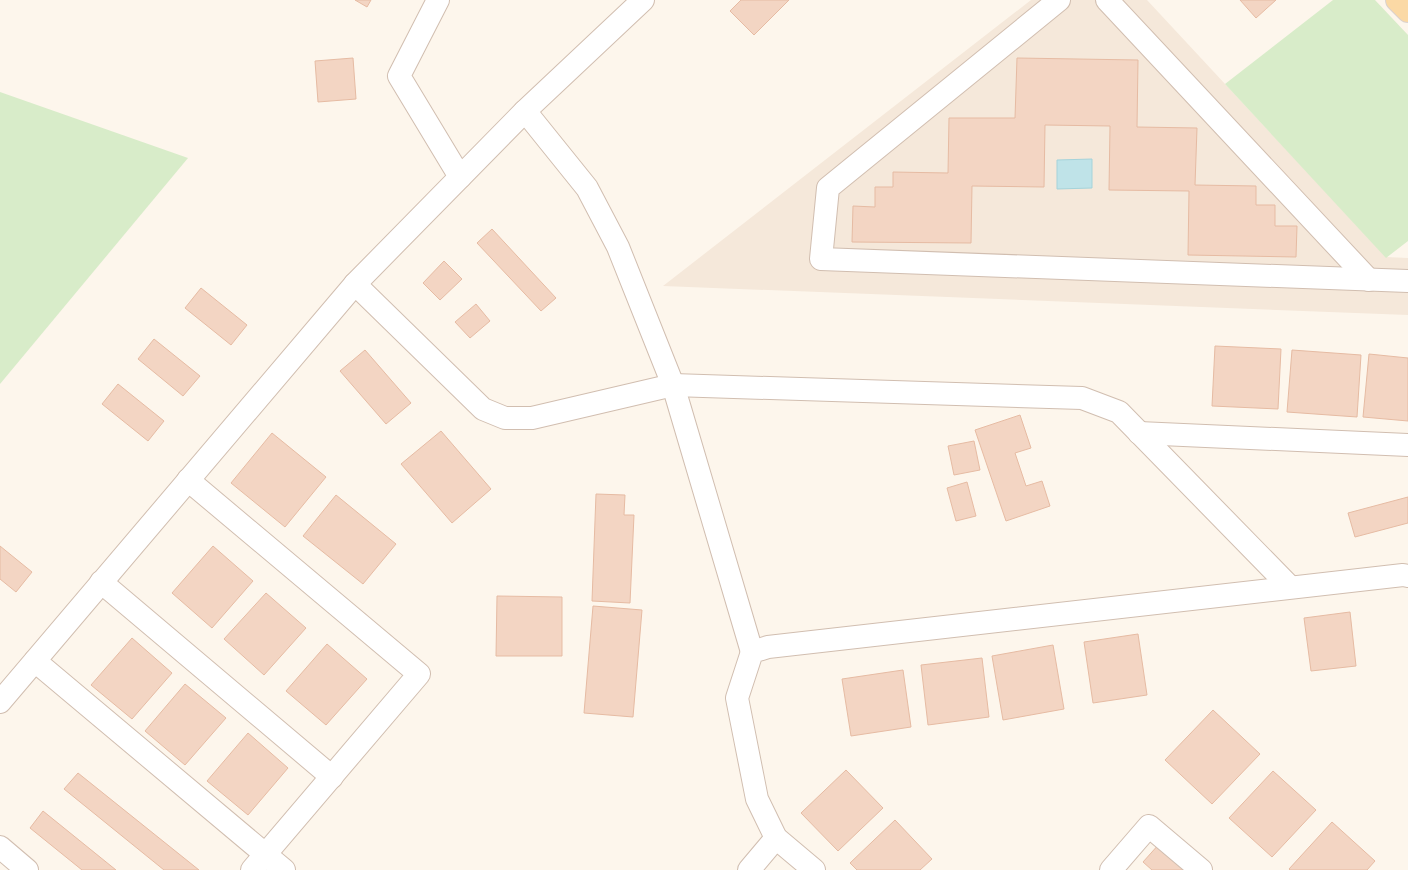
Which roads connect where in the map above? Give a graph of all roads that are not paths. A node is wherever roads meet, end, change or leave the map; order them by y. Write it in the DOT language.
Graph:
graph roads {
  1 [pos="438,0"];
  2 [pos="643,0"];
  3 [pos="1059,0"];
  4 [pos="1107,0"];
  5 [pos="1397,0"];
  6 [pos="1408,11"];
  7 [pos="525,111"];
  8 [pos="460,177"];
  9 [pos="1369,280"];
  10 [pos="1408,281"];
  11 [pos="355,284"];
  12 [pos="673,385"];
  13 [pos="1139,433"];
  14 [pos="1408,445"];
  15 [pos="188,480"];
  16 [pos="1406,575"];
  17 [pos="101,582"];
  18 [pos="1290,588"];
  19 [pos="752,652"];
  20 [pos="35,661"];
  21 [pos="0,702"];
  22 [pos="332,777"];
  23 [pos="776,838"];
  24 [pos="0,847"];
  25 [pos="259,862"];
  26 [pos="27,870"];
  27 [pos="284,870"];
  28 [pos="749,870"];
  29 [pos="814,870"];
  30 [pos="1111,870"];
  31 [pos="1201,870"];
  1 -- 8 [label="lane"];
  2 -- 7 [label="lane"];
  3 -- 9 [label="lane"];
  4 -- 9 [label="lane"];
  5 -- 6 [label="main road"];
  7 -- 8 [label="lane"];
  7 -- 12 [label="lane"];
  8 -- 11 [label="lane"];
  9 -- 10 [label="lane"];
  11 -- 12 [label="lane"];
  11 -- 15 [label="lane"];
  12 -- 13 [label="lane"];
  12 -- 19 [label="lane"];
  13 -- 14 [label="lane"];
  13 -- 18 [label="lane"];
  15 -- 17 [label="lane"];
  15 -- 22 [label="lane"];
  16 -- 18 [label="lane"];
  17 -- 20 [label="lane"];
  17 -- 22 [label="lane"];
  18 -- 19 [label="lane"];
  19 -- 23 [label="lane"];
  20 -- 21 [label="lane"];
  20 -- 25 [label="lane"];
  22 -- 25 [label="lane"];
  23 -- 28 [label="lane"];
  23 -- 29 [label="lane"];
  24 -- 26 [label="lane"];
  25 -- 27 [label="lane"];
  30 -- 31 [label="lane"];
}
